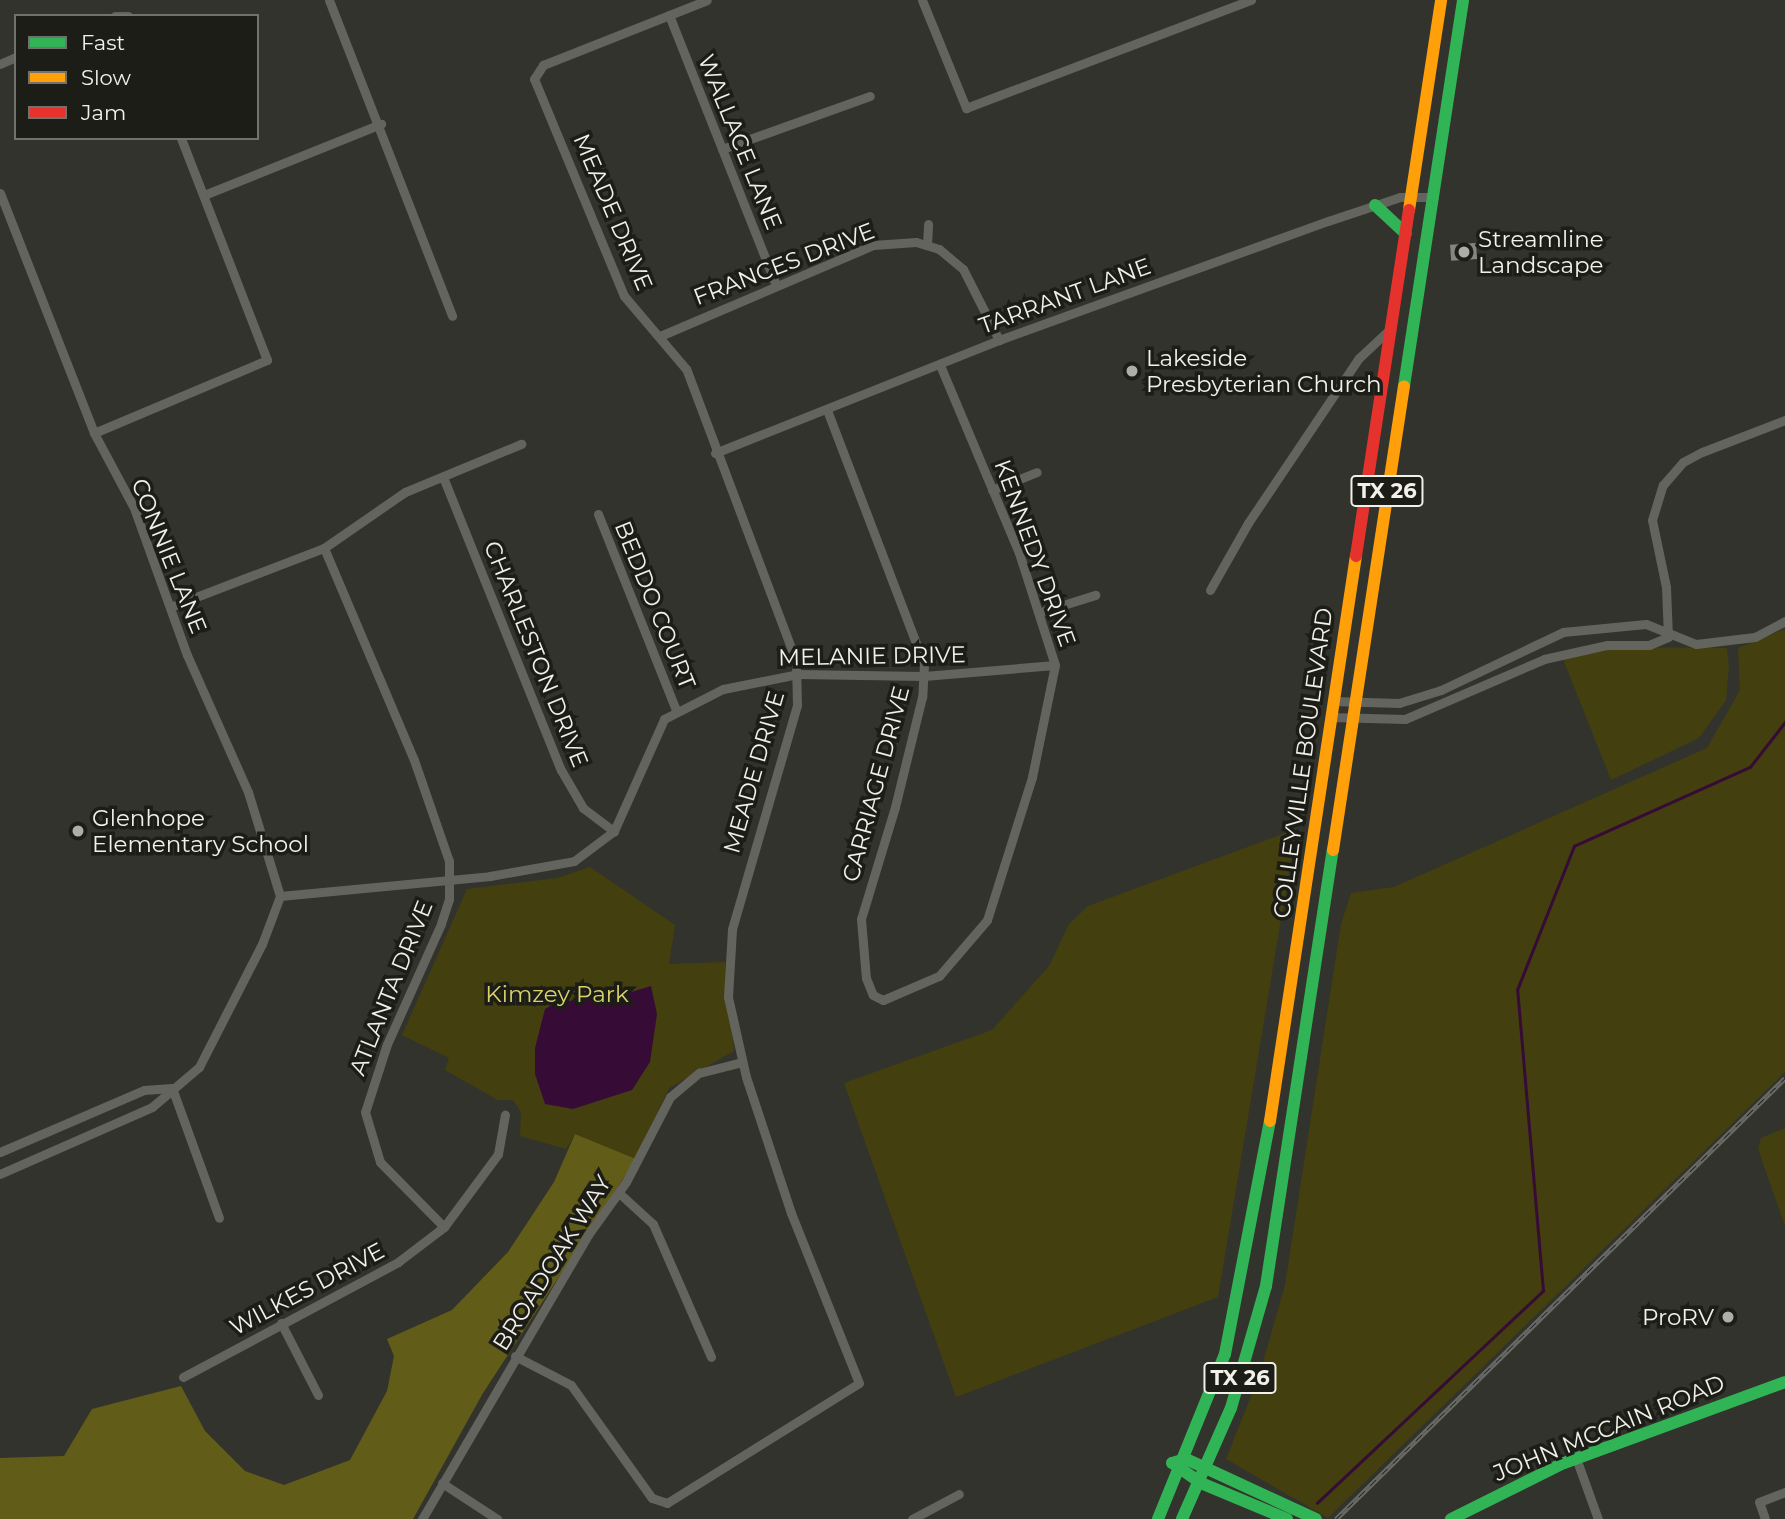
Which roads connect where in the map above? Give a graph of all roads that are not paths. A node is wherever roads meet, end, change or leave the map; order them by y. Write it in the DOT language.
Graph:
graph roads {
  1 [pos="329,0"];
  2 [pos="707,0"];
  3 [pos="922,0"];
  4 [pos="1251,0"];
  5 [pos="1441,0"];
  6 [pos="1463,0"];
  7 [pos="669,15"];
  8 [pos="870,96"];
  9 [pos="381,124"];
  10 [pos="182,140"];
  11 [pos="722,149"];
  12 [pos="0,193"];
  13 [pos="204,195"];
  14 [pos="1412,196"];
  15 [pos="1434,197"];
  16 [pos="1375,205"];
  17 [pos="928,224"];
  18 [pos="1406,234"];
  19 [pos="927,245"];
  20 [pos="775,284"];
  21 [pos="452,316"];
  22 [pos="1390,329"];
  23 [pos="660,336"];
  24 [pos="999,340"];
  25 [pos="940,365"];
  26 [pos="827,410"];
  27 [pos="1785,420"];
  28 [pos="94,433"];
  29 [pos="521,444"];
  30 [pos="716,453"];
  31 [pos="1037,472"];
  32 [pos="443,477"];
  33 [pos="992,490"];
  34 [pos="598,513"];
  35 [pos="324,548"];
  36 [pos="1210,590"];
  37 [pos="1095,595"];
  38 [pos="170,607"];
  39 [pos="1041,612"];
  40 [pos="1785,621"];
  41 [pos="1668,637"];
  42 [pos="1055,665"];
  43 [pos="798,674"];
  44 [pos="1475,674"];
  45 [pos="924,676"];
  46 [pos="1481,688"];
  47 [pos="1334,701"];
  48 [pos="1355,703"];
  49 [pos="676,710"];
  50 [pos="1331,717"];
  51 [pos="1353,720"];
  52 [pos="614,831"];
  53 [pos="451,880"];
  54 [pos="280,895"];
  55 [pos="962,955"];
  56 [pos="1283,1044"];
  57 [pos="1303,1046"];
  58 [pos="742,1062"];
  59 [pos="172,1088"];
  60 [pos="505,1115"];
  61 [pos="13,1148"];
  62 [pos="0,1152"];
  63 [pos="20,1166"];
  64 [pos="0,1174"];
  65 [pos="619,1193"];
  66 [pos="219,1217"];
  67 [pos="444,1227"];
  68 [pos="281,1324"];
  69 [pos="515,1356"];
  70 [pos="712,1357"];
  71 [pos="183,1377"];
  72 [pos="1785,1382"];
  73 [pos="318,1395"];
  74 [pos="1576,1458"];
  75 [pos="1186,1459"];
  76 [pos="1208,1468"];
  77 [pos="1179,1472"];
  78 [pos="442,1483"];
  79 [pos="1201,1483"];
  80 [pos="1785,1492"];
  81 [pos="959,1494"];
  82 [pos="422,1519"];
  83 [pos="497,1519"];
  84 [pos="912,1519"];
  85 [pos="1158,1519"];
  86 [pos="1182,1519"];
  87 [pos="1287,1519"];
  88 [pos="1316,1519"];
  89 [pos="1451,1519"];
  90 [pos="1598,1519"];
  91 [pos="1765,1519"];
  1 -- 9 [label="street"];
  2 -- 7 [label="street"];
  3 -- 4 [label="street"];
  5 -- 14 [label="main road, COLLEYVILLE BOULEVARD / TX 26"];
  6 -- 15 [label="main road, COLLEYVILLE BOULEVARD / TX 26"];
  7 -- 11 [label="street, WALLACE LANE"];
  7 -- 23 [label="street, MEADE DRIVE"];
  8 -- 11 [label="street"];
  9 -- 13 [label="street"];
  9 -- 21 [label="street"];
  10 -- 13 [label="street"];
  11 -- 20 [label="street, WALLACE LANE"];
  12 -- 28 [label="street, CONNIE LANE"];
  13 -- 28 [label="street"];
  14 -- 15 [label="street, TARRANT LANE"];
  14 -- 16 [label="street, TARRANT LANE"];
  14 -- 18 [label="main road, COLLEYVILLE BOULEVARD / TX 26"];
  15 -- 48 [label="main road, COLLEYVILLE BOULEVARD / TX 26"];
  16 -- 18 [label="main road"];
  16 -- 24 [label="street, TARRANT LANE"];
  17 -- 19 [label="street"];
  18 -- 22 [label="main road, COLLEYVILLE BOULEVARD / TX 26"];
  19 -- 20 [label="street, FRANCES DRIVE"];
  19 -- 24 [label="street"];
  20 -- 23 [label="street, FRANCES DRIVE"];
  22 -- 36 [label="street"];
  22 -- 47 [label="main road, COLLEYVILLE BOULEVARD / TX 26"];
  23 -- 30 [label="street, MEADE DRIVE"];
  24 -- 25 [label="street, TARRANT LANE"];
  25 -- 26 [label="street, TARRANT LANE"];
  25 -- 33 [label="street, KENNEDY DRIVE"];
  26 -- 30 [label="street, TARRANT LANE"];
  26 -- 45 [label="street, CARRIAGE DRIVE"];
  27 -- 41 [label="street"];
  28 -- 38 [label="street, CONNIE LANE"];
  29 -- 32 [label="street"];
  30 -- 43 [label="street, MEADE DRIVE"];
  31 -- 33 [label="street"];
  32 -- 35 [label="street"];
  32 -- 52 [label="street, CHARLESTON DRIVE"];
  33 -- 39 [label="street, KENNEDY DRIVE"];
  34 -- 49 [label="street, BEDDO COURT"];
  35 -- 38 [label="street"];
  35 -- 53 [label="street, ATLANTA DRIVE"];
  37 -- 39 [label="street"];
  38 -- 54 [label="street, CONNIE LANE"];
  39 -- 42 [label="street, KENNEDY DRIVE"];
  40 -- 41 [label="street"];
  41 -- 44 [label="street"];
  41 -- 46 [label="street"];
  42 -- 45 [label="street, MELANIE DRIVE"];
  42 -- 55 [label="street, KENNEDY DRIVE"];
  43 -- 45 [label="street, MELANIE DRIVE"];
  43 -- 49 [label="street, MELANIE DRIVE"];
  43 -- 58 [label="street, MEADE DRIVE"];
  44 -- 46 [label="street"];
  44 -- 48 [label="street"];
  45 -- 55 [label="street, CARRIAGE DRIVE"];
  46 -- 51 [label="street"];
  47 -- 48 [label="street"];
  47 -- 50 [label="main road, COLLEYVILLE BOULEVARD / TX 26"];
  48 -- 51 [label="main road, COLLEYVILLE BOULEVARD / TX 26"];
  49 -- 52 [label="street, MELANIE DRIVE"];
  50 -- 51 [label="street"];
  50 -- 56 [label="main road, COLLEYVILLE BOULEVARD / TX 26"];
  51 -- 57 [label="main road, COLLEYVILLE BOULEVARD / TX 26"];
  52 -- 53 [label="street, MELANIE DRIVE"];
  53 -- 54 [label="street, MELANIE DRIVE"];
  53 -- 67 [label="street, ATLANTA DRIVE"];
  54 -- 59 [label="street"];
  56 -- 57 [label="main road"];
  56 -- 75 [label="main road, COLLEYVILLE BOULEVARD / TX 26"];
  57 -- 76 [label="main road, COLLEYVILLE BOULEVARD / TX 26"];
  58 -- 65 [label="street, BROADOAK WAY"];
  58 -- 69 [label="street, MEADE DRIVE"];
  59 -- 61 [label="street"];
  59 -- 63 [label="street"];
  59 -- 66 [label="street"];
  60 -- 67 [label="street, WILKES DRIVE"];
  61 -- 62 [label="street"];
  61 -- 63 [label="street"];
  63 -- 64 [label="street"];
  65 -- 69 [label="street, BROADOAK WAY"];
  65 -- 70 [label="street"];
  67 -- 68 [label="street, WILKES DRIVE"];
  68 -- 71 [label="street, WILKES DRIVE"];
  68 -- 73 [label="street"];
  69 -- 78 [label="street, BROADOAK WAY"];
  72 -- 74 [label="main road, JOHN MCCAIN ROAD"];
  74 -- 89 [label="main road, JOHN MCCAIN ROAD"];
  74 -- 90 [label="street"];
  75 -- 76 [label="main road"];
  75 -- 77 [label="main road, COLLEYVILLE BOULEVARD / TX 26"];
  76 -- 79 [label="main road, COLLEYVILLE BOULEVARD / TX 26"];
  76 -- 88 [label="main road"];
  77 -- 79 [label="main road"];
  77 -- 85 [label="main road, COLLEYVILLE BOULEVARD / TX 26"];
  78 -- 82 [label="street, BROADOAK WAY"];
  78 -- 83 [label="street"];
  79 -- 86 [label="main road, COLLEYVILLE BOULEVARD / TX 26"];
  79 -- 87 [label="main road"];
  80 -- 91 [label="street"];
  81 -- 84 [label="street"];
}
